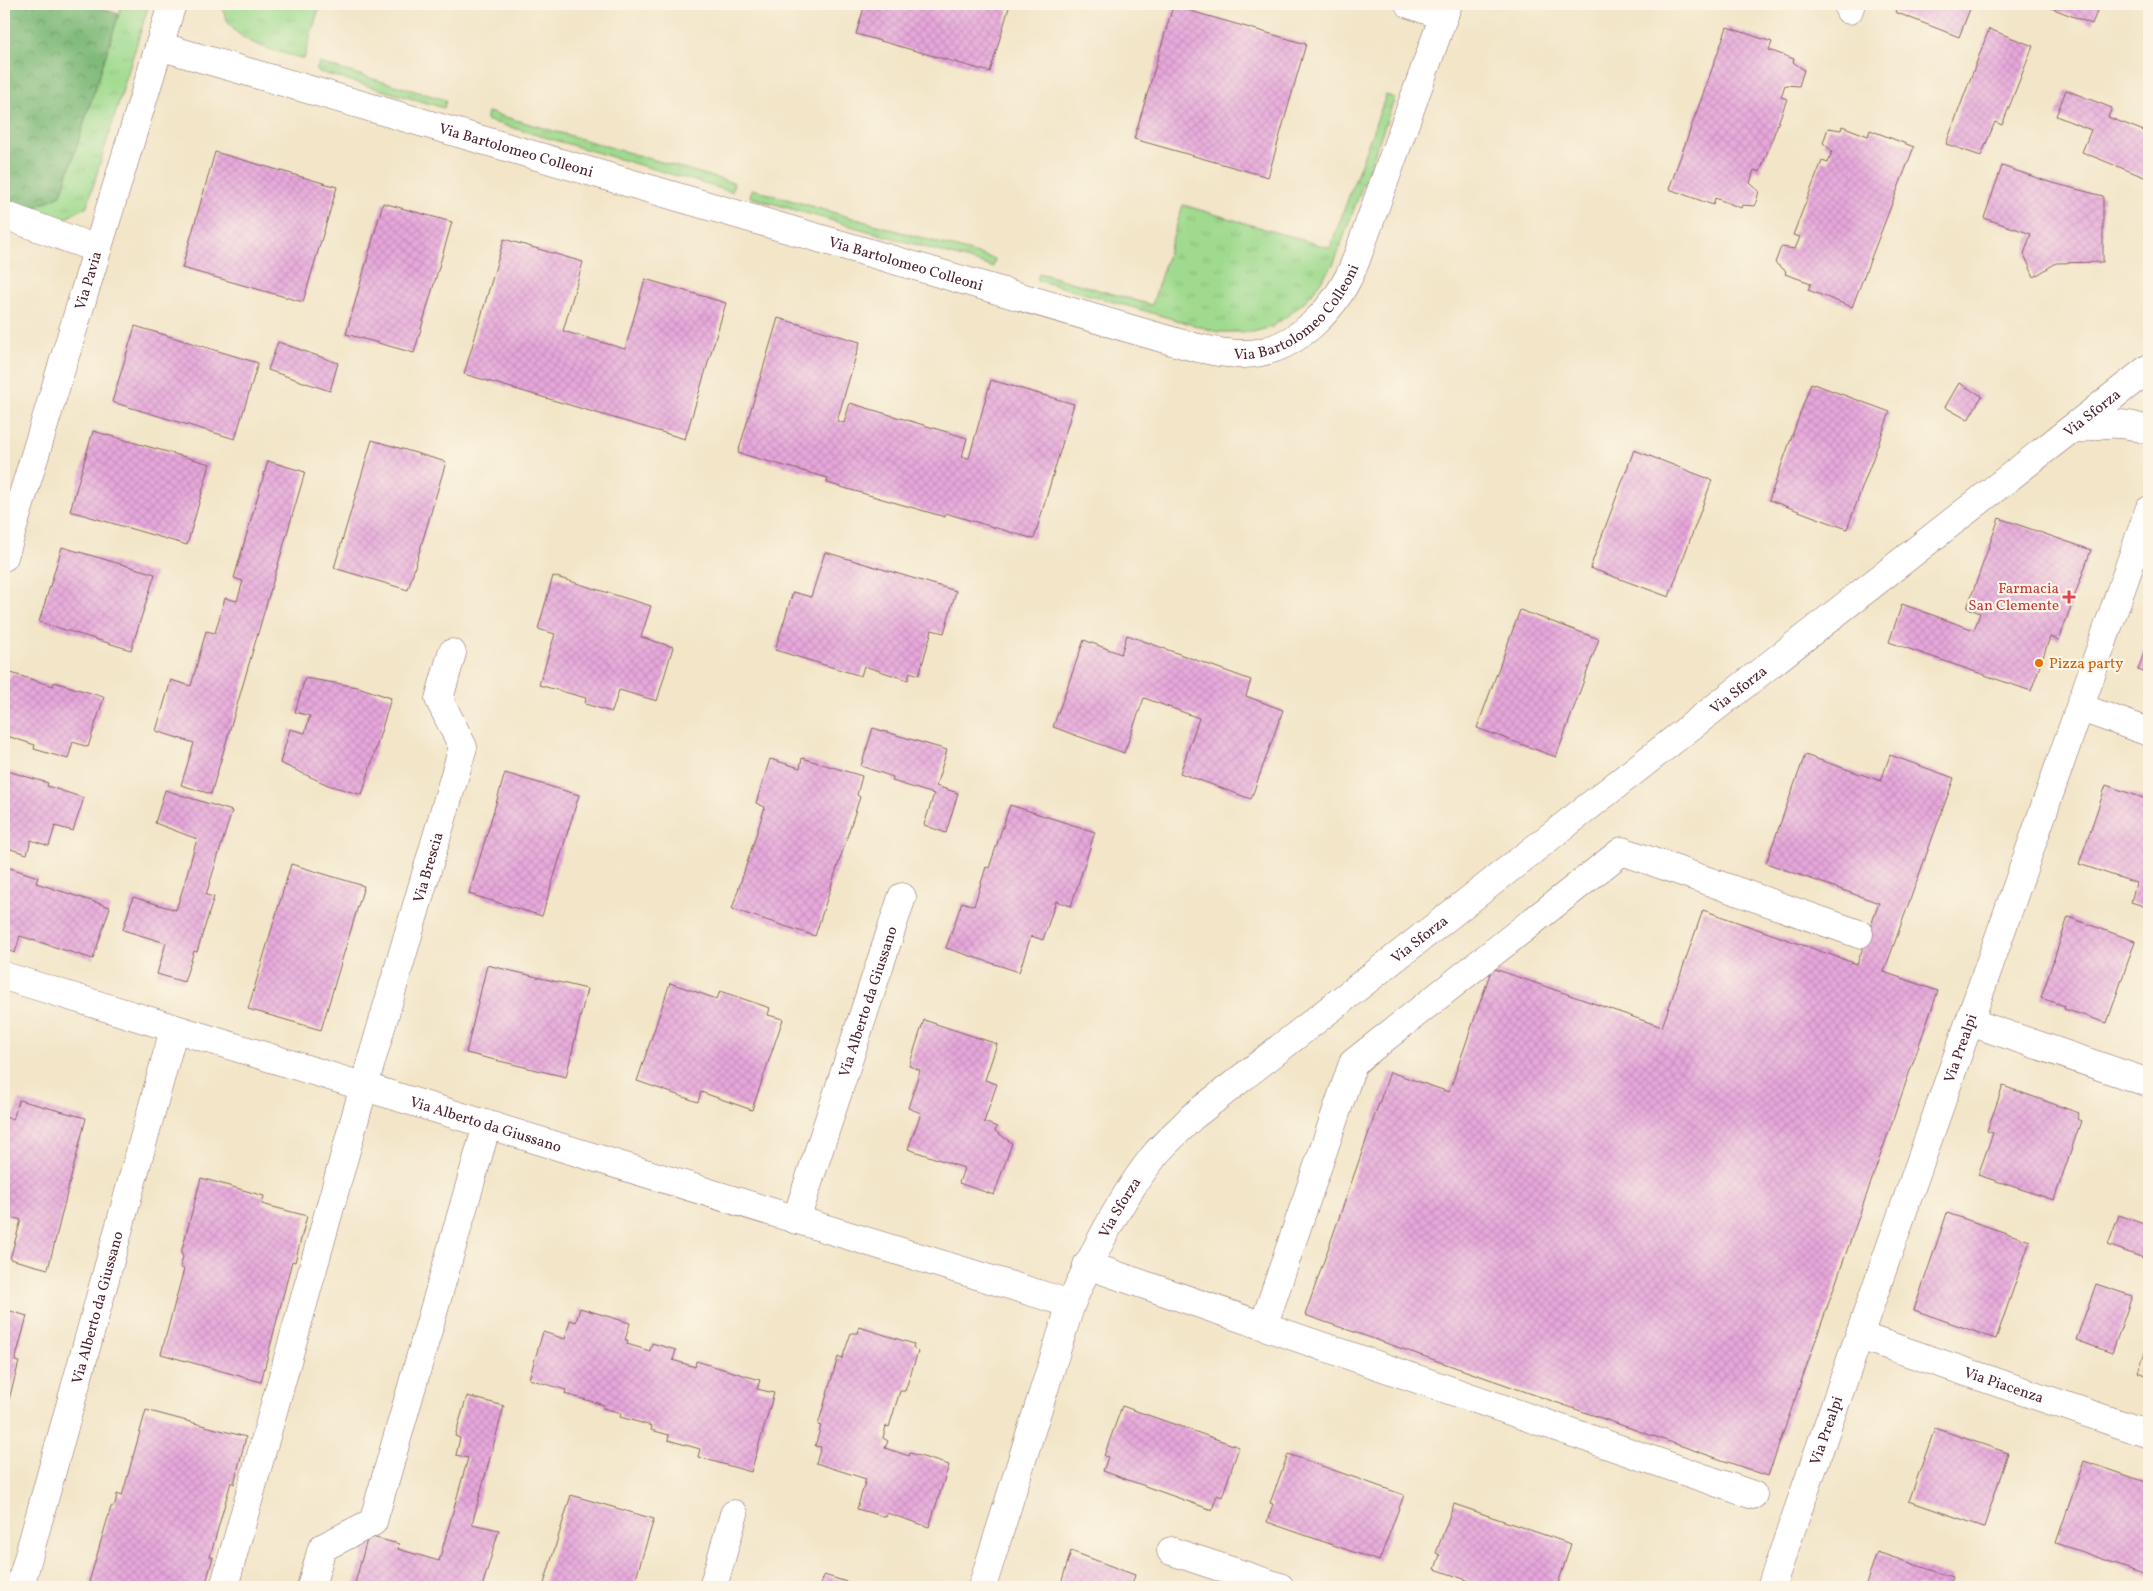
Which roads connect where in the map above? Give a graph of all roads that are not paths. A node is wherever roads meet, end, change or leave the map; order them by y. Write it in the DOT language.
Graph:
graph roads {
  1 [pos="172,4"];
  2 [pos="1409,4"];
  3 [pos="1446,10"];
  4 [pos="160,46"];
  5 [pos="4,215"];
  6 [pos="97,249"];
  7 [pos="2149,368"];
  8 [pos="2149,431"];
  9 [pos="2058,439"];
  10 [pos="2149,510"];
  11 [pos="4,557"];
  12 [pos="452,654"];
  13 [pos="2081,708"];
  14 [pos="2149,732"];
  15 [pos="902,897"];
  16 [pos="1859,934"];
  17 [pos="4,976"];
  18 [pos="1970,1022"];
  19 [pos="174,1028"];
  20 [pos="2149,1083"];
  21 [pos="364,1086"];
  22 [pos="487,1125"];
  23 [pos="796,1220"];
  24 [pos="1087,1264"];
  25 [pos="1071,1304"];
  26 [pos="1264,1324"];
  27 [pos="1860,1336"];
  28 [pos="2149,1434"];
  29 [pos="1753,1495"];
  30 [pos="734,1514"];
  31 [pos="1171,1551"];
  32 [pos="20,1587"];
  33 [pos="224,1587"];
  34 [pos="311,1587"];
  35 [pos="713,1587"];
  36 [pos="982,1587"];
  37 [pos="1280,1587"];
  38 [pos="1771,1587"];
  1 -- 4 [label="street, Via Pavia"];
  2 -- 3 [label="street"];
  3 -- 4 [label="street, Via Bartolomeo Colleoni"];
  4 -- 6 [label="street, Via Pavia"];
  5 -- 6 [label="street"];
  6 -- 11 [label="street, Via Pavia"];
  7 -- 9 [label="street, Via Sforza"];
  8 -- 9 [label="street, Via Sforza"];
  9 -- 24 [label="street, Via Sforza"];
  10 -- 13 [label="street, Via Prealpi"];
  12 -- 21 [label="street, Via Brescia"];
  13 -- 14 [label="street"];
  13 -- 18 [label="street, Via Prealpi"];
  15 -- 23 [label="street, Via Alberto da Giussano"];
  16 -- 26 [label="street"];
  17 -- 19 [label="street, Via Alberto da Giussano"];
  18 -- 20 [label="street"];
  18 -- 27 [label="street, Via Prealpi"];
  19 -- 21 [label="street, Via Alberto da Giussano"];
  19 -- 32 [label="street, Via Alberto da Giussano"];
  21 -- 22 [label="street, Via Alberto da Giussano"];
  21 -- 33 [label="street, Via Brescia"];
  22 -- 23 [label="street, Via Alberto da Giussano"];
  22 -- 34 [label="street"];
  23 -- 25 [label="street, Via Alberto da Giussano"];
  24 -- 25 [label="street, Via Sforza"];
  24 -- 26 [label="street"];
  25 -- 36 [label="street, Via Sforza"];
  26 -- 29 [label="street"];
  27 -- 28 [label="street, Via Piacenza"];
  27 -- 38 [label="street, Via Prealpi"];
  30 -- 35 [label="street"];
  31 -- 37 [label="street"];
}
